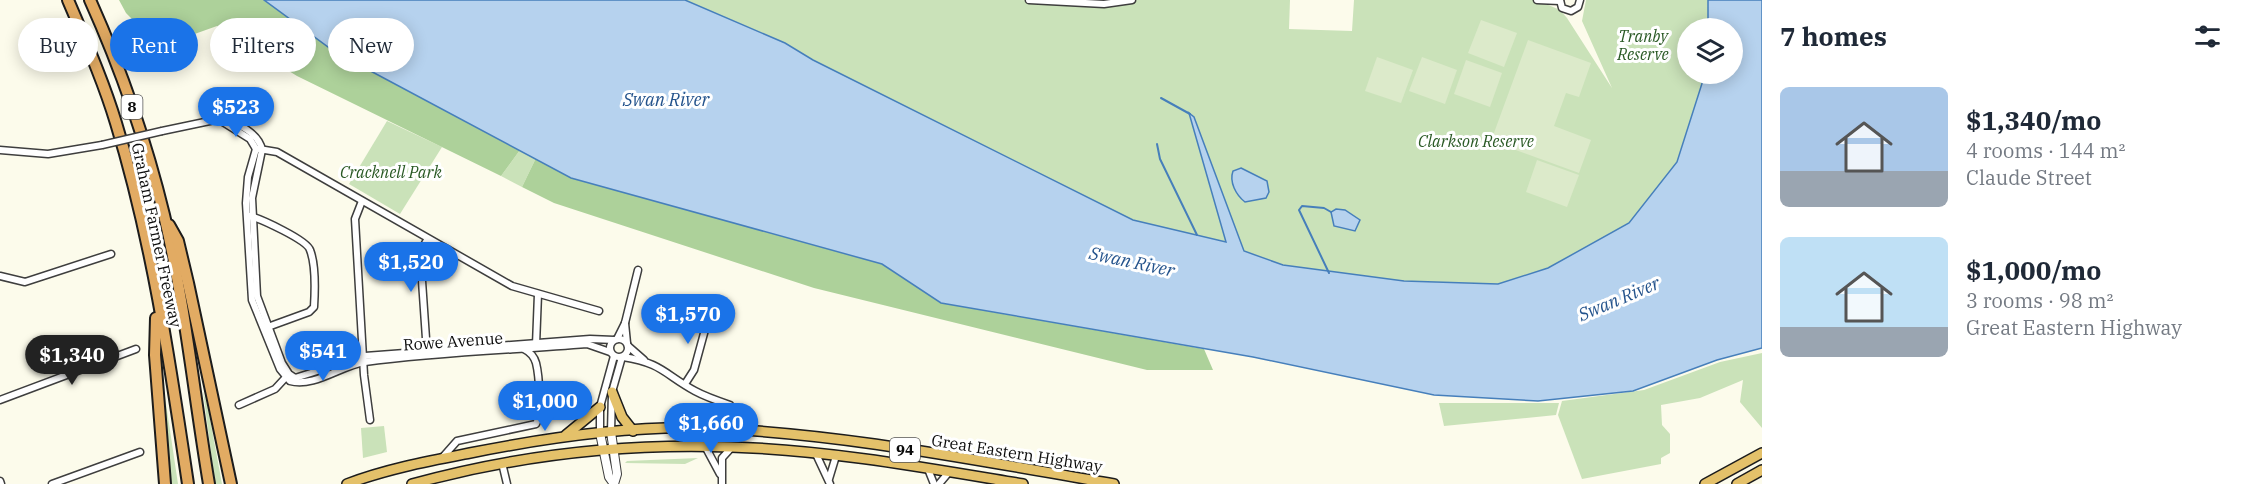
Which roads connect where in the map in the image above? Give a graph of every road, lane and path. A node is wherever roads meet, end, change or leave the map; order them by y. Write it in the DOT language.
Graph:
graph roads {
  1 [pos="68,0"];
  2 [pos="90,0"];
  3 [pos="1031,0"];
  4 [pos="1132,0"];
  5 [pos="1537,0"];
  6 [pos="1580,0"];
  7 [pos="1560,1"];
  8 [pos="259,149"];
  9 [pos="0,150"];
  10 [pos="362,201"];
  11 [pos="249,216"];
  12 [pos="164,217"];
  13 [pos="428,240"];
  14 [pos="111,254"];
  15 [pos="638,270"];
  16 [pos="0,276"];
  17 [pos="538,294"];
  18 [pos="157,300"];
  19 [pos="599,311"];
  20 [pos="709,315"];
  21 [pos="625,323"];
  22 [pos="266,327"];
  23 [pos="616,340"];
  24 [pos="627,344"];
  25 [pos="536,346"];
  26 [pos="136,349"];
  27 [pos="524,349"];
  28 [pos="427,353"];
  29 [pos="612,354"];
  30 [pos="623,357"];
  31 [pos="364,359"];
  32 [pos="645,360"];
  33 [pos="287,376"];
  34 [pos="685,384"];
  35 [pos="612,392"];
  36 [pos="0,400"];
  37 [pos="239,405"];
  38 [pos="730,405"];
  39 [pos="600,407"];
  40 [pos="370,420"];
  41 [pos="633,431"];
  42 [pos="611,432"];
  43 [pos="600,433"];
  44 [pos="564,437"];
  45 [pos="705,446"];
  46 [pos="732,447"];
  47 [pos="608,450"];
  48 [pos="140,452"];
  49 [pos="1762,453"];
  50 [pos="816,454"];
  51 [pos="225,456"];
  52 [pos="836,456"];
  53 [pos="442,458"];
  54 [pos="502,463"];
  55 [pos="928,469"];
  56 [pos="1762,470"];
  57 [pos="949,472"];
  58 [pos="721,474"];
  59 [pos="830,482"];
  60 [pos="52,484"];
  61 [pos="165,484"];
  62 [pos="188,484"];
  63 [pos="209,484"];
  64 [pos="231,484"];
  65 [pos="237,484"];
  66 [pos="347,484"];
  67 [pos="411,484"];
  68 [pos="507,484"];
  69 [pos="614,484"];
  70 [pos="722,484"];
  71 [pos="934,484"];
  72 [pos="939,484"];
  73 [pos="1023,484"];
  74 [pos="1114,484"];
  75 [pos="1705,484"];
  76 [pos="1737,484"];
  1 -- 18 [label="highway, Graham Farmer Freeway / 8"];
  2 -- 12 [label="highway, Graham Farmer Freeway / 8"];
  3 -- 4 [label="street"];
  5 -- 7 [label="street"];
  6 -- 7 [label="street"];
  8 -- 9 [label="street, bridge"];
  8 -- 10 [label="street"];
  8 -- 11 [label="street"];
  10 -- 13 [label="street"];
  10 -- 31 [label="street"];
  11 -- 22 [label="street"];
  11 -- 22 [label="street"];
  12 -- 51 [label="highway"];
  12 -- 63 [label="highway, Graham Farmer Freeway / 8"];
  13 -- 17 [label="street"];
  13 -- 28 [label="street"];
  14 -- 16 [label="street"];
  15 -- 21 [label="street"];
  17 -- 19 [label="street"];
  17 -- 25 [label="street"];
  18 -- 61 [label="highway"];
  18 -- 62 [label="highway, Graham Farmer Freeway / 8"];
  20 -- 34 [label="street"];
  21 -- 23 [label="street"];
  21 -- 24 [label="street"];
  22 -- 33 [label="street"];
  23 -- 24 [label="street"];
  23 -- 25 [label="street, Rowe Avenue"];
  23 -- 29 [label="street"];
  24 -- 30 [label="street"];
  24 -- 32 [label="street"];
  25 -- 27 [label="street, Rowe Avenue"];
  25 -- 28 [label="street, Rowe Avenue"];
  25 -- 29 [label="street, Rowe Avenue"];
  26 -- 36 [label="street"];
  27 -- 28 [label="street, Rowe Avenue"];
  27 -- 53 [label="street"];
  28 -- 31 [label="street, Rowe Avenue"];
  29 -- 30 [label="street, Rowe Avenue"];
  29 -- 39 [label="street"];
  30 -- 32 [label="street, Rowe Avenue"];
  30 -- 35 [label="street"];
  31 -- 33 [label="street, Rowe Avenue"];
  31 -- 40 [label="street"];
  32 -- 34 [label="street"];
  33 -- 37 [label="street"];
  34 -- 38 [label="street"];
  35 -- 41 [label="highway"];
  35 -- 42 [label="street"];
  39 -- 43 [label="street"];
  39 -- 44 [label="highway"];
  41 -- 42 [label="highway, Great Eastern Highway / 94"];
  41 -- 74 [label="highway, Great Eastern Highway / 94"];
  42 -- 43 [label="highway, Great Eastern Highway / 94"];
  42 -- 47 [label="street"];
  43 -- 44 [label="highway, Great Eastern Highway / 94"];
  43 -- 47 [label="street"];
  44 -- 53 [label="highway, Great Eastern Highway / 94"];
  45 -- 46 [label="highway, Great Eastern Highway / 94"];
  45 -- 47 [label="highway, Great Eastern Highway / 94"];
  45 -- 58 [label="street"];
  46 -- 50 [label="highway, Great Eastern Highway / 94"];
  46 -- 58 [label="street"];
  47 -- 54 [label="highway, Great Eastern Highway / 94"];
  47 -- 69 [label="street"];
  48 -- 60 [label="street"];
  49 -- 75 [label="highway"];
  50 -- 52 [label="highway, Great Eastern Highway / 94"];
  50 -- 59 [label="street"];
  51 -- 64 [label="highway"];
  51 -- 65 [label="highway"];
  52 -- 55 [label="highway, Great Eastern Highway / 94"];
  52 -- 59 [label="street"];
  53 -- 66 [label="highway, Great Eastern Highway / 94"];
  54 -- 67 [label="highway, Great Eastern Highway / 94"];
  54 -- 68 [label="street"];
  55 -- 57 [label="highway, Great Eastern Highway / 94"];
  55 -- 71 [label="street"];
  56 -- 76 [label="highway"];
  57 -- 72 [label="street"];
  57 -- 73 [label="highway, Great Eastern Highway / 94"];
  58 -- 70 [label="street"];
}
